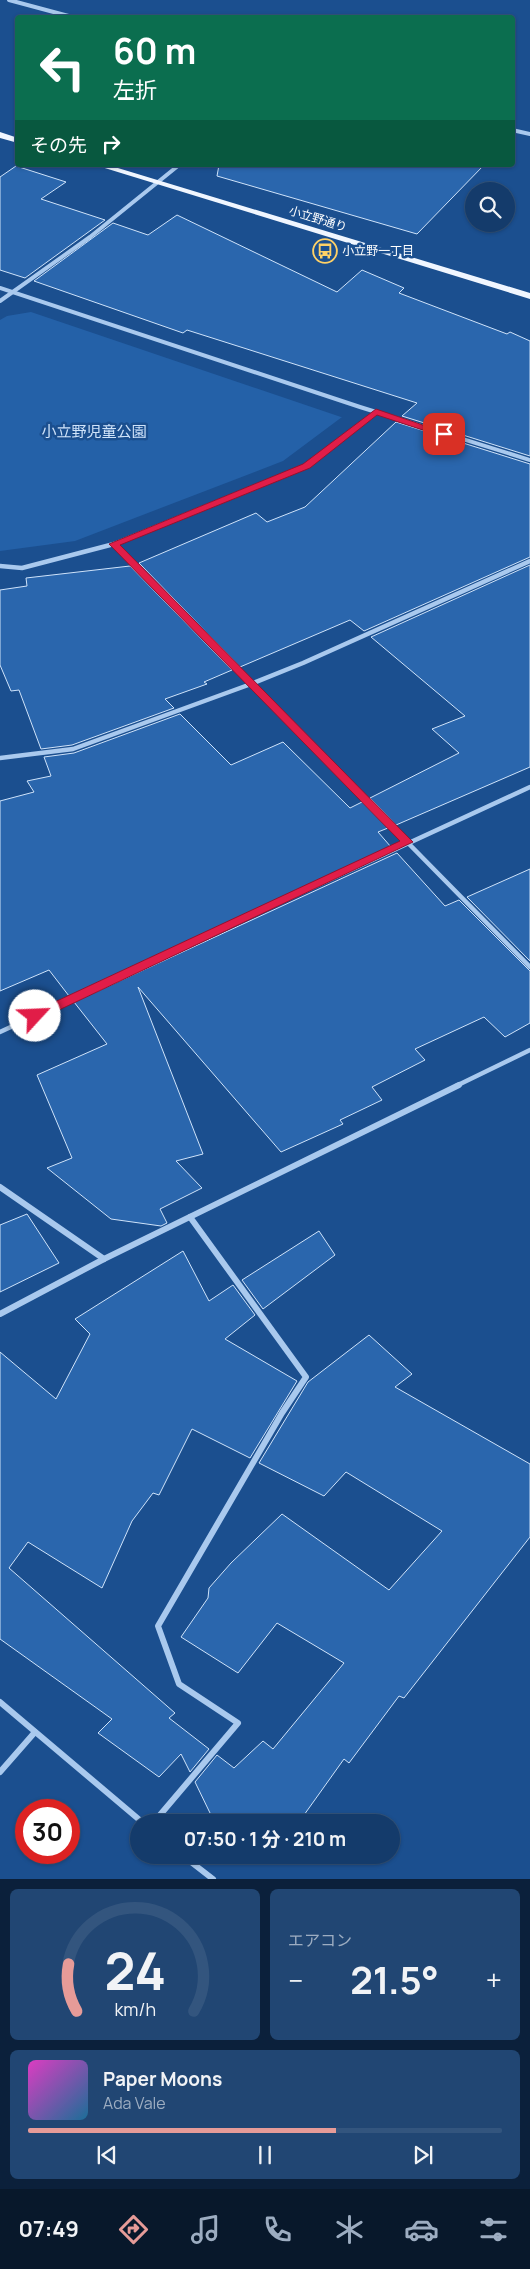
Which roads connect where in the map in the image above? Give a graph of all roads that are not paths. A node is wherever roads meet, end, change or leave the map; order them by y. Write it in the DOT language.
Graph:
graph roads {
  1 [pos="9,0"];
  2 [pos="65,15"];
  3 [pos="515,131"];
  4 [pos="530,134"];
  5 [pos="0,135"];
  6 [pos="15,139"];
  7 [pos="106,167"];
  8 [pos="177,167"];
  9 [pos="158,183"];
  10 [pos="0,288"];
  11 [pos="14,293"];
  12 [pos="530,296"];
  13 [pos="0,301"];
  14 [pos="376,412"];
  15 [pos="530,460"];
  16 [pos="114,544"];
  17 [pos="530,561"];
  18 [pos="0,566"];
  19 [pos="251,684"];
  20 [pos="0,758"];
  21 [pos="530,787"];
  22 [pos="407,842"];
  23 [pos="530,967"];
  24 [pos="0,1032"];
  25 [pos="530,1050"];
  26 [pos="0,1187"];
  27 [pos="190,1217"];
  28 [pos="104,1259"];
  29 [pos="0,1314"];
  30 [pos="0,1702"];
  31 [pos="34,1732"];
  32 [pos="0,1772"];
  33 [pos="132,1814"];
  34 [pos="161,1814"];
  35 [pos="194,1864"];
  36 [pos="213,1879"];
  1 -- 2 [label="street"];
  3 -- 4 [label="street"];
  5 -- 6 [label="main road"];
  7 -- 9 [label="main road, 小立野通り"];
  8 -- 9 [label="street"];
  9 -- 11 [label="street"];
  9 -- 12 [label="main road, 小立野通り"];
  10 -- 11 [label="street"];
  11 -- 13 [label="street"];
  11 -- 14 [label="street"];
  14 -- 15 [label="street"];
  14 -- 16 [label="street"];
  16 -- 18 [label="street"];
  16 -- 19 [label="street"];
  17 -- 19 [label="street"];
  19 -- 20 [label="street"];
  19 -- 22 [label="street"];
  21 -- 22 [label="street"];
  22 -- 23 [label="street"];
  22 -- 24 [label="street"];
  25 -- 27 [label="street"];
  26 -- 28 [label="street"];
  27 -- 28 [label="street"];
  27 -- 34 [label="street"];
  28 -- 29 [label="street"];
  30 -- 31 [label="street"];
  31 -- 32 [label="street"];
  31 -- 33 [label="street"];
  35 -- 36 [label="street"];
}
